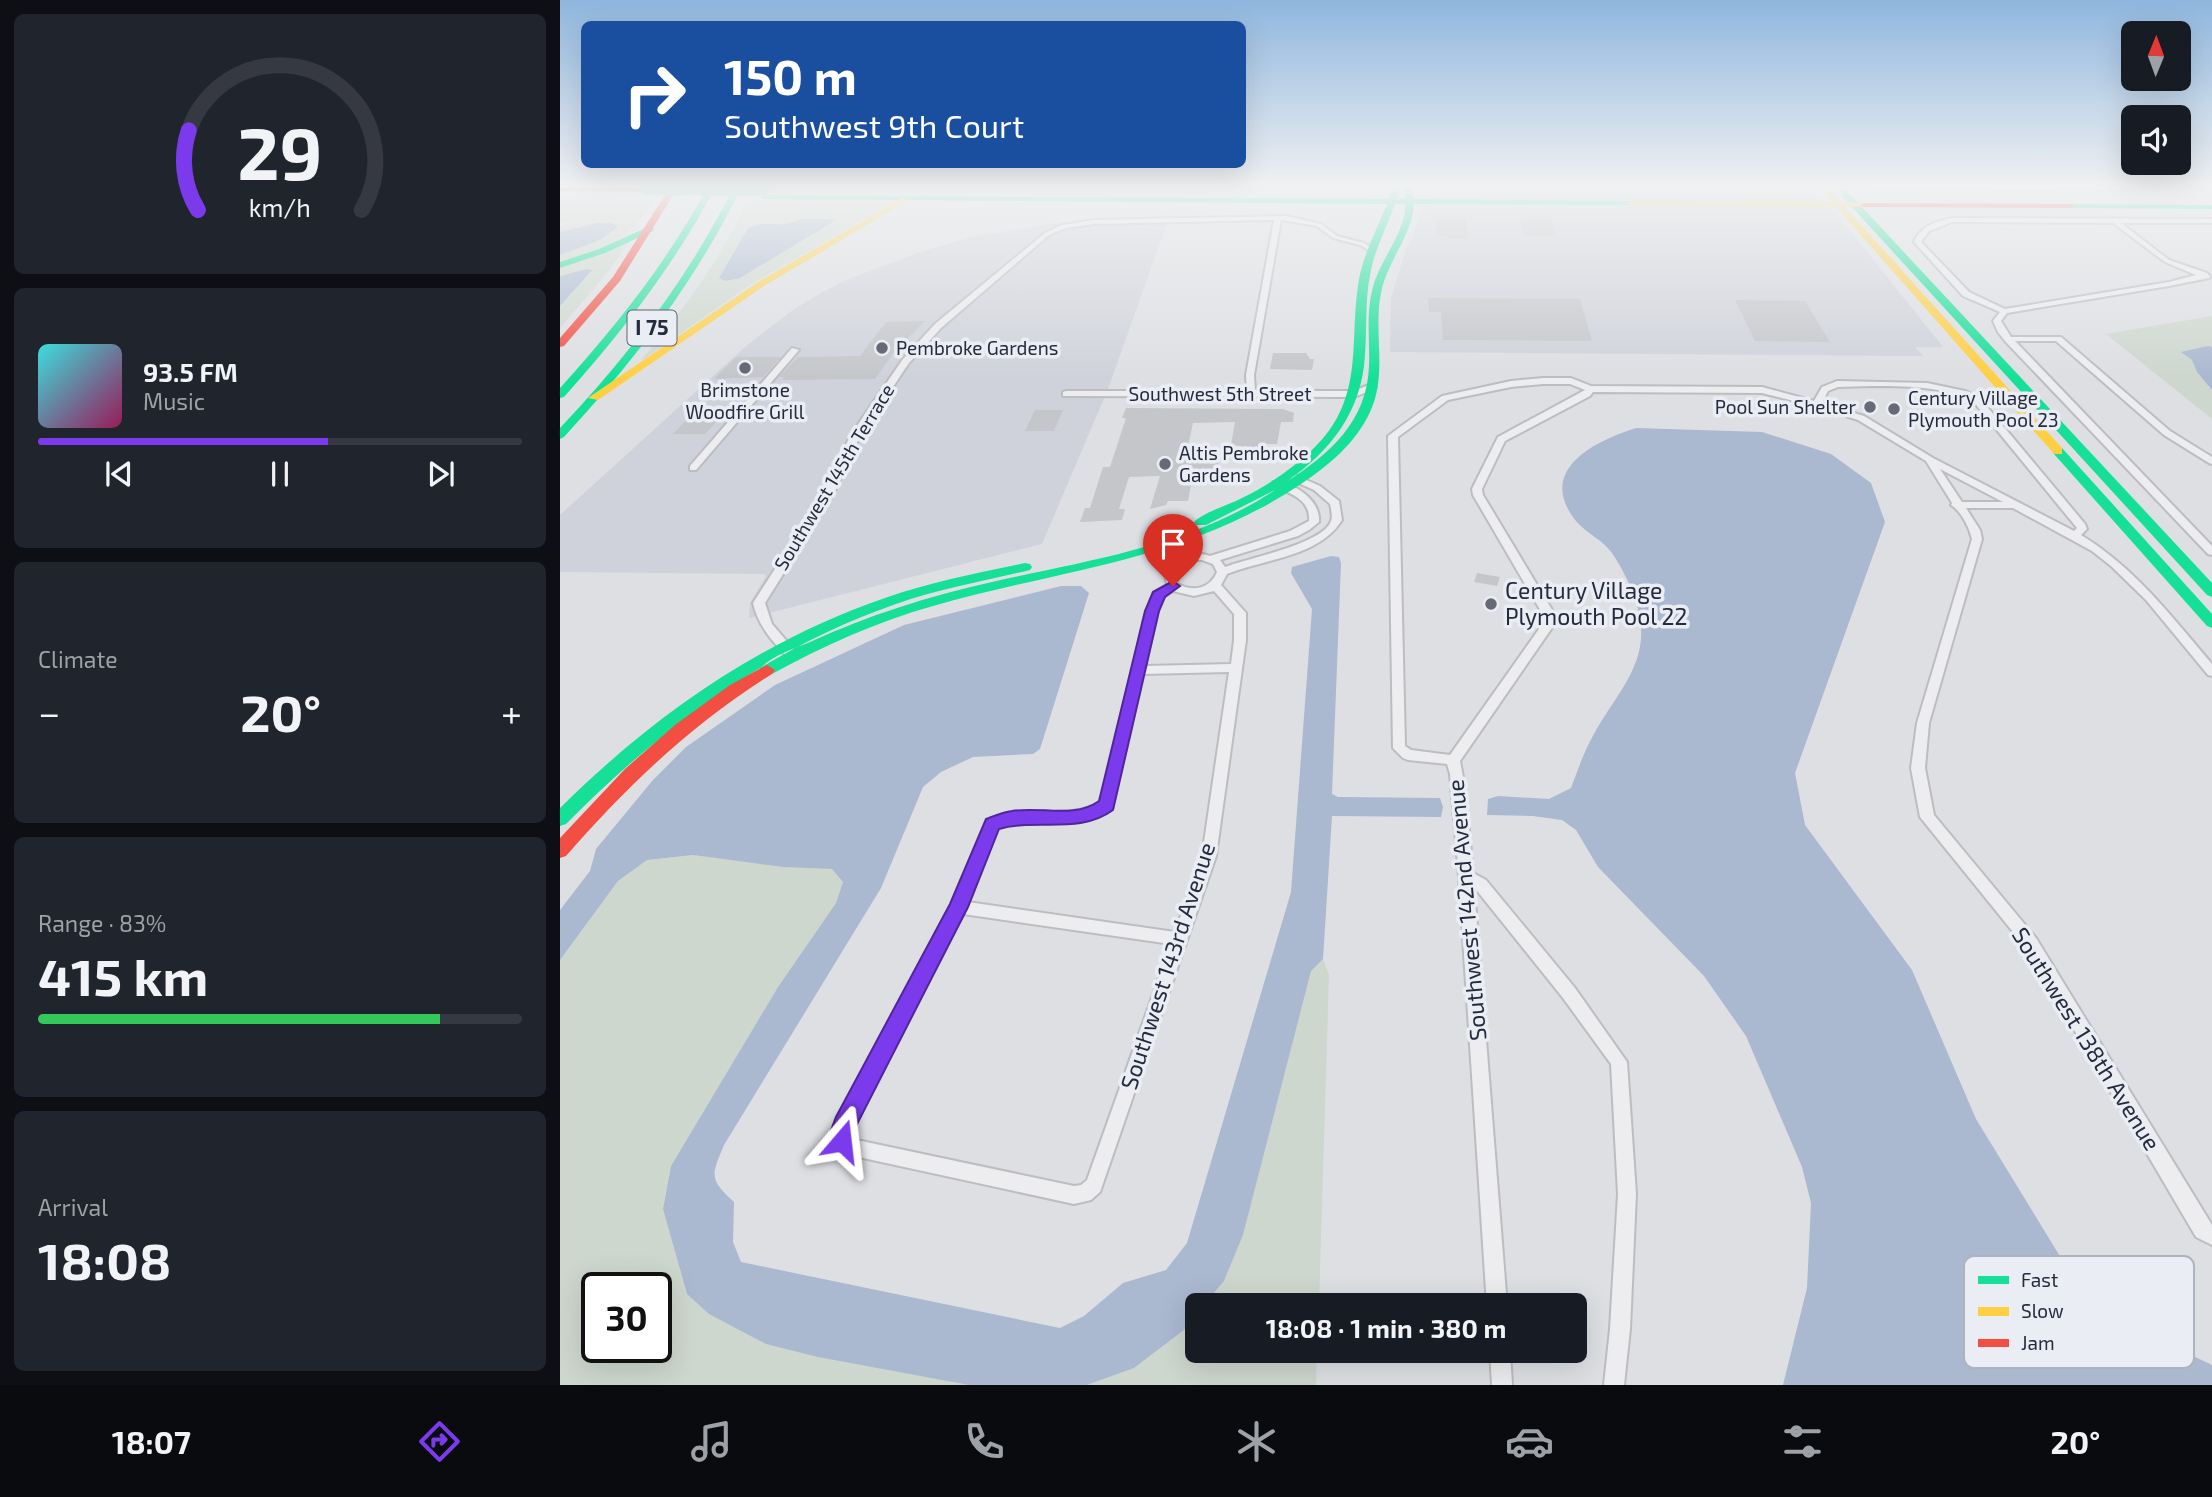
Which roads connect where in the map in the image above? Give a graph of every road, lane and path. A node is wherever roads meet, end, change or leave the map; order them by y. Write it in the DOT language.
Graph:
graph roads {
  1 [pos="607,249"];
  2 [pos="637,249"];
  3 [pos="665,249"];
  4 [pos="678,249"];
  5 [pos="707,249"];
  6 [pos="821,249"];
  7 [pos="1030,249"];
  8 [pos="1273,249"];
  9 [pos="1373,249"];
  10 [pos="1393,249"];
  11 [pos="1885,249"];
  12 [pos="1889,249"];
  13 [pos="1923,249"];
  14 [pos="2151,249"];
  15 [pos="560,265"];
  16 [pos="2208,276"];
  17 [pos="2004,312"];
  18 [pos="2008,339"];
  19 [pos="560,344"];
  20 [pos="795,350"];
  21 [pos="560,379"];
  22 [pos="1372,387"];
  23 [pos="1590,389"];
  24 [pos="1066,394"];
  25 [pos="1251,394"];
  26 [pos="1354,394"];
  27 [pos="560,395"];
  28 [pos="594,398"];
  29 [pos="1816,404"];
  30 [pos="560,435"];
  31 [pos="1929,459"];
  32 [pos="2212,461"];
  33 [pos="693,468"];
  34 [pos="1289,483"];
  35 [pos="1956,505"];
  36 [pos="2016,506"];
  37 [pos="2075,536"];
  38 [pos="2212,552"];
  39 [pos="1212,559"];
  40 [pos="1219,578"];
  41 [pos="1173,586"];
  42 [pos="2212,592"];
  43 [pos="2212,623"];
  44 [pos="788,651"];
  45 [pos="1236,668"];
  46 [pos="1138,670"];
  47 [pos="2212,672"];
  48 [pos="1453,760"];
  49 [pos="560,819"];
  50 [pos="560,851"];
  51 [pos="1466,876"];
  52 [pos="959,907"];
  53 [pos="1180,939"];
  54 [pos="2212,1236"];
  55 [pos="1496,1293"];
  56 [pos="1501,1363"];
  57 [pos="1502,1385"];
  58 [pos="1614,1385"];
  1 -- 15 [label="main road"];
  2 -- 19 [label="main road, I 75"];
  3 -- 21 [label="main road"];
  4 -- 27 [label="main road"];
  5 -- 28 [label="main road, I 75"];
  6 -- 28 [label="main road"];
  7 -- 44 [label="street, Southwest 145th Terrace"];
  8 -- 25 [label="street"];
  9 -- 26 [label="main road"];
  10 -- 22 [label="main road"];
  11 -- 43 [label="main road"];
  12 -- 42 [label="main road"];
  13 -- 17 [label="street"];
  14 -- 16 [label="street"];
  16 -- 17 [label="street"];
  17 -- 18 [label="street"];
  18 -- 32 [label="street"];
  18 -- 38 [label="street"];
  20 -- 33 [label="street"];
  22 -- 26 [label="street, Southwest 5th Street"];
  22 -- 34 [label="main road"];
  23 -- 29 [label="street, Southwest 138th Avenue"];
  23 -- 48 [label="street"];
  23 -- 48 [label="street, Southwest 142nd Avenue"];
  24 -- 25 [label="street, Southwest 5th Street"];
  25 -- 26 [label="street, Southwest 5th Street"];
  26 -- 34 [label="main road"];
  28 -- 30 [label="main road, I 75"];
  29 -- 31 [label="street, Southwest 138th Avenue"];
  29 -- 37 [label="street"];
  31 -- 35 [label="street, Southwest 138th Avenue"];
  31 -- 36 [label="street"];
  34 -- 39 [label="street"];
  34 -- 40 [label="street"];
  34 -- 44 [label="main road"];
  35 -- 36 [label="street"];
  35 -- 54 [label="street, Southwest 138th Avenue"];
  36 -- 37 [label="street"];
  37 -- 47 [label="street"];
  39 -- 40 [label="street"];
  39 -- 41 [label="street"];
  40 -- 41 [label="street"];
  40 -- 45 [label="street, Southwest 143rd Avenue"];
  41 -- 46 [label="street"];
  44 -- 49 [label="main road"];
  44 -- 50 [label="main road"];
  45 -- 46 [label="street"];
  45 -- 53 [label="street, Southwest 143rd Avenue"];
  46 -- 52 [label="street"];
  48 -- 51 [label="street, Southwest 142nd Avenue"];
  51 -- 55 [label="street, Southwest 142nd Avenue"];
  51 -- 58 [label="street"];
  52 -- 53 [label="street"];
  52 -- 53 [label="street, Southwest 143rd Avenue"];
  56 -- 57 [label="street"];
}
